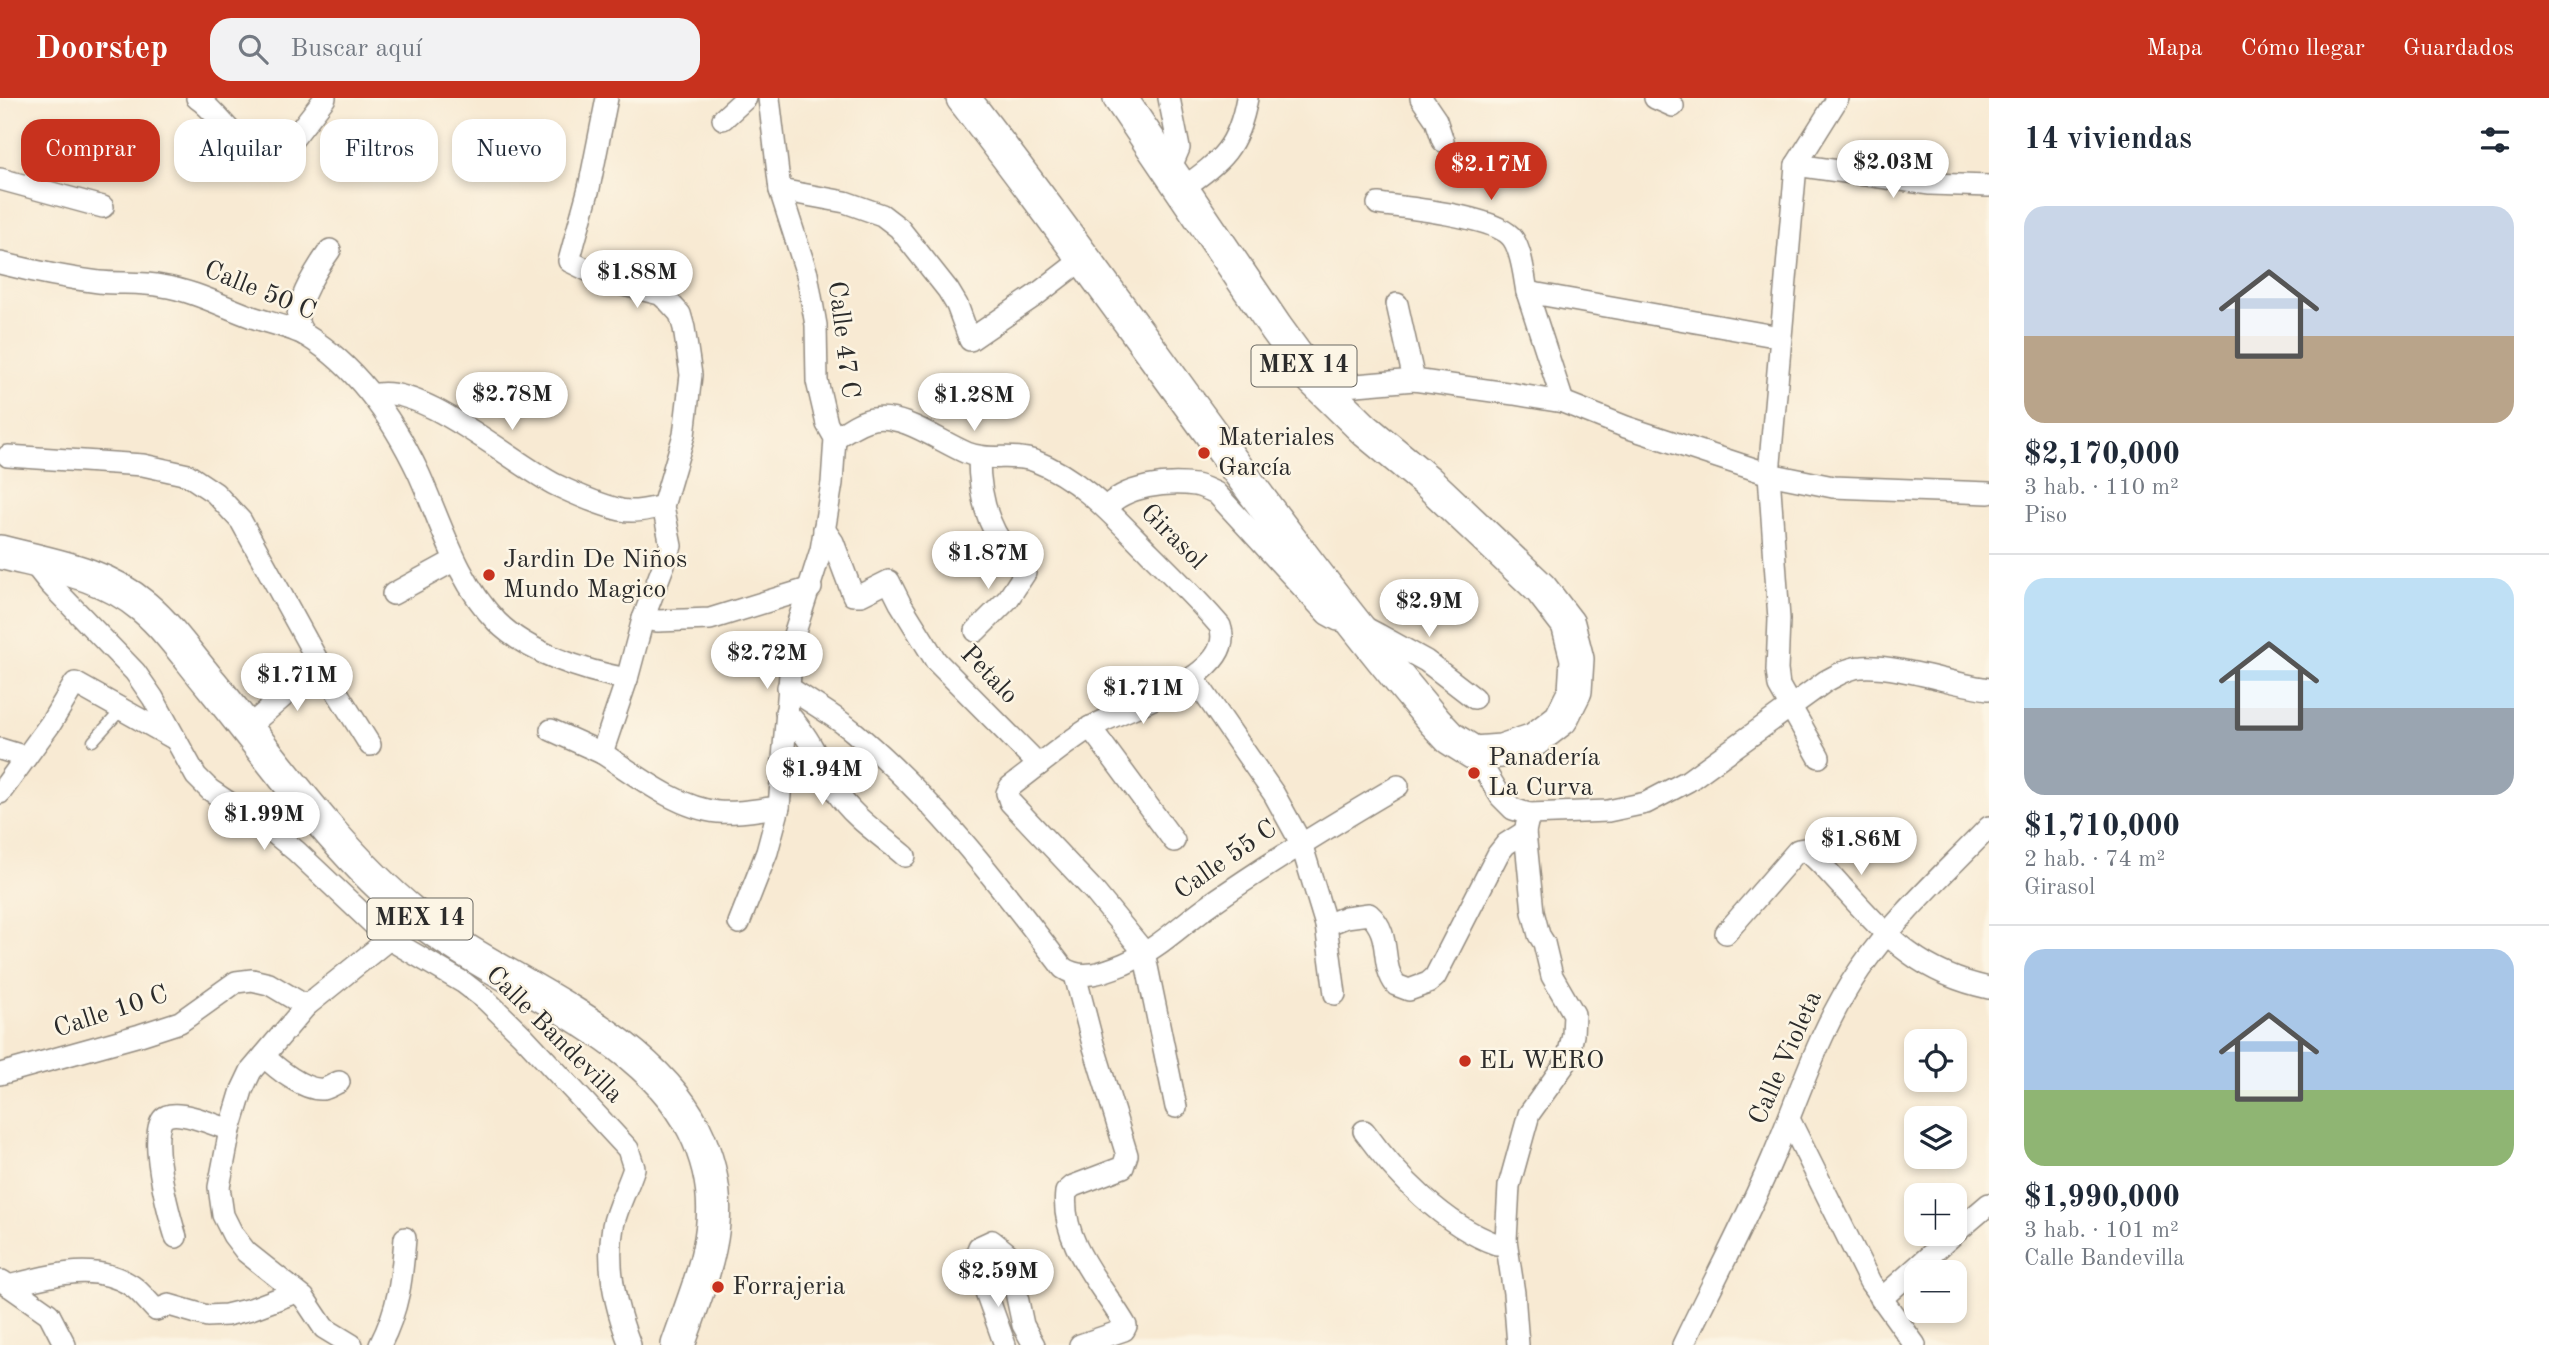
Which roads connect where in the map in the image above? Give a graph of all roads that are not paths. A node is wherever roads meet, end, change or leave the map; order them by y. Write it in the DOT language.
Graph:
graph roads {
  1 [pos="197,98"];
  2 [pos="325,98"];
  3 [pos="607,98"];
  4 [pos="746,98"];
  5 [pos="769,98"];
  6 [pos="963,98"];
  7 [pos="1120,98"];
  8 [pos="1170,98"];
  9 [pos="1247,98"];
  10 [pos="1420,98"];
  11 [pos="1838,98"];
  12 [pos="723,119"];
  13 [pos="1443,141"];
  14 [pos="1796,165"];
  15 [pos="1176,178"];
  16 [pos="0,179"];
  17 [pos="1989,186"];
  18 [pos="780,191"];
  19 [pos="1378,204"];
  20 [pos="103,207"];
  21 [pos="330,250"];
  22 [pos="1084,258"];
  23 [pos="0,263"];
  24 [pos="1527,292"];
  25 [pos="1397,304"];
  26 [pos="305,335"];
  27 [pos="1780,337"];
  28 [pos="1414,380"];
  29 [pos="1322,388"];
  30 [pos="373,396"];
  31 [pos="1563,402"];
  32 [pos="835,438"];
  33 [pos="8,456"];
  34 [pos="979,457"];
  35 [pos="1769,474"];
  36 [pos="1989,493"];
  37 [pos="663,506"];
  38 [pos="1106,508"];
  39 [pos="824,529"];
  40 [pos="15,556"];
  41 [pos="455,561"];
  42 [pos="811,588"];
  43 [pos="393,594"];
  44 [pos="643,619"];
  45 [pos="1356,623"];
  46 [pos="976,631"];
  47 [pos="320,665"];
  48 [pos="1193,677"];
  49 [pos="627,679"];
  50 [pos="788,687"];
  51 [pos="1989,689"];
  52 [pos="1474,698"];
  53 [pos="123,708"];
  54 [pos="1790,708"];
  55 [pos="786,712"];
  56 [pos="1090,727"];
  57 [pos="247,728"];
  58 [pos="551,730"];
  59 [pos="177,740"];
  60 [pos="93,741"];
  61 [pos="370,745"];
  62 [pos="0,749"];
  63 [pos="602,753"];
  64 [pos="1474,753"];
  65 [pos="26,757"];
  66 [pos="1819,757"];
  67 [pos="1039,765"];
  68 [pos="1398,786"];
  69 [pos="0,793"];
  70 [pos="779,807"];
  71 [pos="1527,823"];
  72 [pos="1989,827"];
  73 [pos="1174,841"];
  74 [pos="1301,843"];
  75 [pos="905,856"];
  76 [pos="739,923"];
  77 [pos="1326,925"];
  78 [pos="1726,933"];
  79 [pos="1887,935"];
  80 [pos="389,939"];
  81 [pos="1144,952"];
  82 [pos="1080,976"];
  83 [pos="1988,986"];
  84 [pos="1335,994"];
  85 [pos="306,1006"];
  86 [pos="264,1056"];
  87 [pos="0,1074"];
  88 [pos="339,1082"];
  89 [pos="1176,1107"];
  90 [pos="1789,1119"];
  91 [pos="230,1130"];
  92 [pos="1364,1131"];
  93 [pos="1986,1212"];
  94 [pos="1967,1225"];
  95 [pos="176,1237"];
  96 [pos="405,1238"];
  97 [pos="1506,1240"];
  98 [pos="1941,1246"];
  99 [pos="5,1283"];
  100 [pos="296,1292"];
  101 [pos="1881,1299"];
  102 [pos="64,1344"];
  103 [pos="352,1345"];
  104 [pos="380,1345"];
  105 [pos="631,1345"];
  106 [pos="678,1345"];
  107 [pos="1005,1345"];
  108 [pos="1034,1345"];
  109 [pos="1080,1345"];
  110 [pos="1518,1345"];
  111 [pos="1683,1345"];
  112 [pos="1915,1345"];
  1 -- 2 [label="street"];
  3 -- 37 [label="street"];
  4 -- 12 [label="street"];
  5 -- 18 [label="street, Calle 47 C"];
  6 -- 22 [label="main road"];
  7 -- 15 [label="main road, MEX 14"];
  8 -- 15 [label="street"];
  9 -- 15 [label="street"];
  10 -- 13 [label="street"];
  11 -- 14 [label="street"];
  14 -- 17 [label="street"];
  14 -- 27 [label="street"];
  15 -- 29 [label="main road, MEX 14"];
  16 -- 20 [label="street"];
  18 -- 22 [label="street"];
  18 -- 32 [label="street, Calle 47 C"];
  19 -- 24 [label="street"];
  21 -- 26 [label="street"];
  22 -- 45 [label="main road"];
  23 -- 26 [label="street, Calle 50 C"];
  24 -- 27 [label="street"];
  24 -- 31 [label="street"];
  25 -- 28 [label="street"];
  26 -- 30 [label="street, Calle 50 C"];
  27 -- 35 [label="street"];
  28 -- 29 [label="street"];
  28 -- 31 [label="street"];
  29 -- 64 [label="main road, MEX 14"];
  30 -- 37 [label="street"];
  30 -- 41 [label="street, Calle 50 C"];
  31 -- 35 [label="street"];
  32 -- 34 [label="street"];
  32 -- 39 [label="street, Calle 47 C"];
  33 -- 47 [label="street"];
  34 -- 38 [label="street"];
  34 -- 46 [label="street"];
  35 -- 36 [label="street"];
  35 -- 54 [label="street"];
  37 -- 44 [label="street"];
  38 -- 45 [label="street, Girasol"];
  38 -- 48 [label="street, Girasol"];
  39 -- 42 [label="street, Calle 47 C"];
  39 -- 67 [label="street, Petalo"];
  40 -- 57 [label="main road, MEX 14"];
  40 -- 59 [label="street, Calle Bandevilla"];
  41 -- 43 [label="street"];
  41 -- 49 [label="street, Calle 50 C"];
  42 -- 44 [label="street"];
  42 -- 50 [label="street, Calle 47 C"];
  44 -- 49 [label="street"];
  45 -- 52 [label="street, Girasol"];
  45 -- 64 [label="main road"];
  47 -- 57 [label="street"];
  47 -- 61 [label="street"];
  48 -- 56 [label="street, Girasol"];
  48 -- 74 [label="street"];
  49 -- 63 [label="street"];
  50 -- 55 [label="street, Calle 47 C"];
  50 -- 82 [label="street"];
  51 -- 54 [label="street"];
  53 -- 59 [label="street"];
  53 -- 60 [label="lane"];
  53 -- 65 [label="street"];
  54 -- 66 [label="street"];
  54 -- 71 [label="street"];
  55 -- 70 [label="street, Calle 47 C"];
  55 -- 75 [label="street"];
  56 -- 67 [label="street, Girasol"];
  56 -- 73 [label="street"];
  57 -- 106 [label="main road, MEX 14"];
  58 -- 63 [label="street"];
  59 -- 80 [label="street, Calle Bandevilla"];
  62 -- 65 [label="street"];
  63 -- 70 [label="street"];
  64 -- 71 [label="street"];
  65 -- 69 [label="street"];
  67 -- 81 [label="street, Girasol"];
  68 -- 74 [label="street, Calle 55 C"];
  70 -- 76 [label="street, Calle 47 C"];
  71 -- 77 [label="street"];
  71 -- 97 [label="street"];
  72 -- 79 [label="street, Calle Violeta"];
  74 -- 77 [label="street"];
  74 -- 81 [label="street, Calle 55 C"];
  77 -- 84 [label="street"];
  78 -- 79 [label="street"];
  79 -- 83 [label="street"];
  79 -- 90 [label="street, Calle Violeta"];
  80 -- 85 [label="street"];
  80 -- 105 [label="street, Calle Bandevilla"];
  81 -- 82 [label="street, Calle 55 C"];
  81 -- 89 [label="street"];
  82 -- 109 [label="street"];
  85 -- 86 [label="street"];
  85 -- 87 [label="street, Calle 10 C"];
  86 -- 88 [label="street"];
  86 -- 91 [label="street"];
  90 -- 101 [label="street"];
  90 -- 111 [label="street, Calle Violeta"];
  91 -- 95 [label="street"];
  91 -- 100 [label="street"];
  92 -- 97 [label="street"];
  93 -- 94 [label="street"];
  96 -- 104 [label="street"];
  97 -- 110 [label="street"];
  98 -- 101 [label="street"];
  99 -- 100 [label="street"];
  99 -- 102 [label="street"];
  100 -- 103 [label="street"];
  101 -- 112 [label="street"];
  107 -- 108 [label="street"];
}
